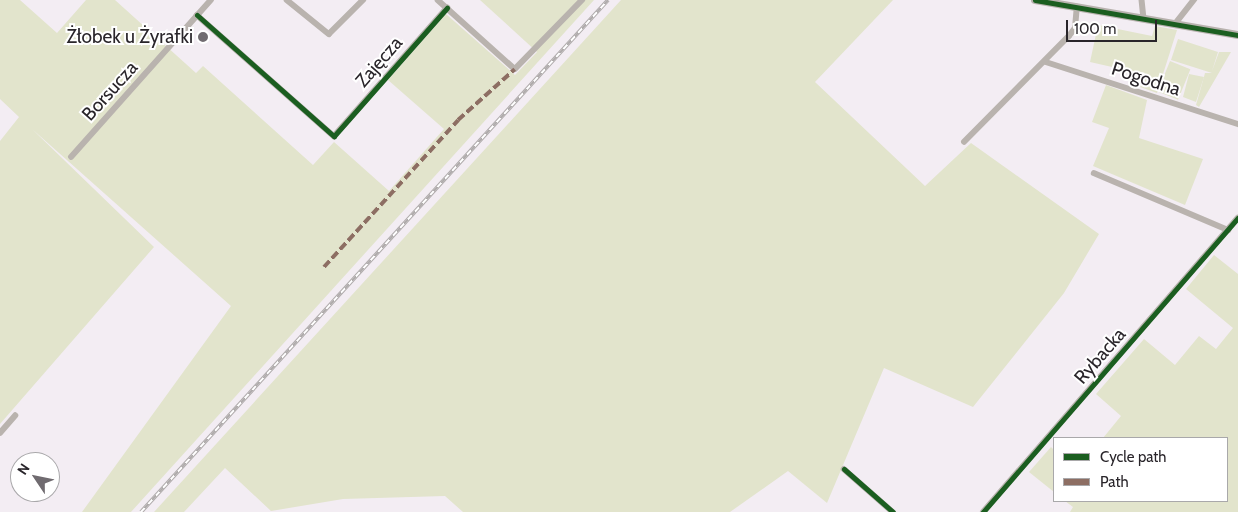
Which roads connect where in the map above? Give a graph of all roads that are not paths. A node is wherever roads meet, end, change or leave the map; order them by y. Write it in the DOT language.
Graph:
graph roads {
  1 [pos="210,0"];
  2 [pos="287,0"];
  3 [pos="363,0"];
  4 [pos="438,0"];
  5 [pos="582,0"];
  6 [pos="1035,0"];
  7 [pos="1142,0"];
  8 [pos="1194,0"];
  9 [pos="1077,7"];
  10 [pos="447,8"];
  11 [pos="198,15"];
  12 [pos="1144,19"];
  13 [pos="1175,24"];
  14 [pos="1238,35"];
  15 [pos="1046,62"];
  16 [pos="1238,124"];
  17 [pos="964,142"];
  18 [pos="71,157"];
  19 [pos="1094,172"];
  20 [pos="1238,218"];
  21 [pos="1228,230"];
  22 [pos="15,416"];
  23 [pos="0,433"];
  24 [pos="844,468"];
  25 [pos="892,512"];
  26 [pos="983,512"];
  1 -- 11 [label="street, Borsucza"];
  2 -- 3 [label="street"];
  4 -- 10 [label="street"];
  5 -- 10 [label="street"];
  6 -- 9 [label="street"];
  7 -- 12 [label="street"];
  8 -- 13 [label="street"];
  9 -- 12 [label="street"];
  9 -- 15 [label="street"];
  10 -- 11 [label="street, Zajęcza"];
  11 -- 18 [label="street, Borsucza"];
  12 -- 13 [label="street"];
  13 -- 14 [label="street"];
  15 -- 16 [label="street, Pogodna"];
  15 -- 17 [label="street"];
  19 -- 21 [label="street"];
  20 -- 21 [label="street, Rybacka"];
  21 -- 26 [label="street, Rybacka"];
  22 -- 23 [label="street"];
  24 -- 25 [label="street"];
}
